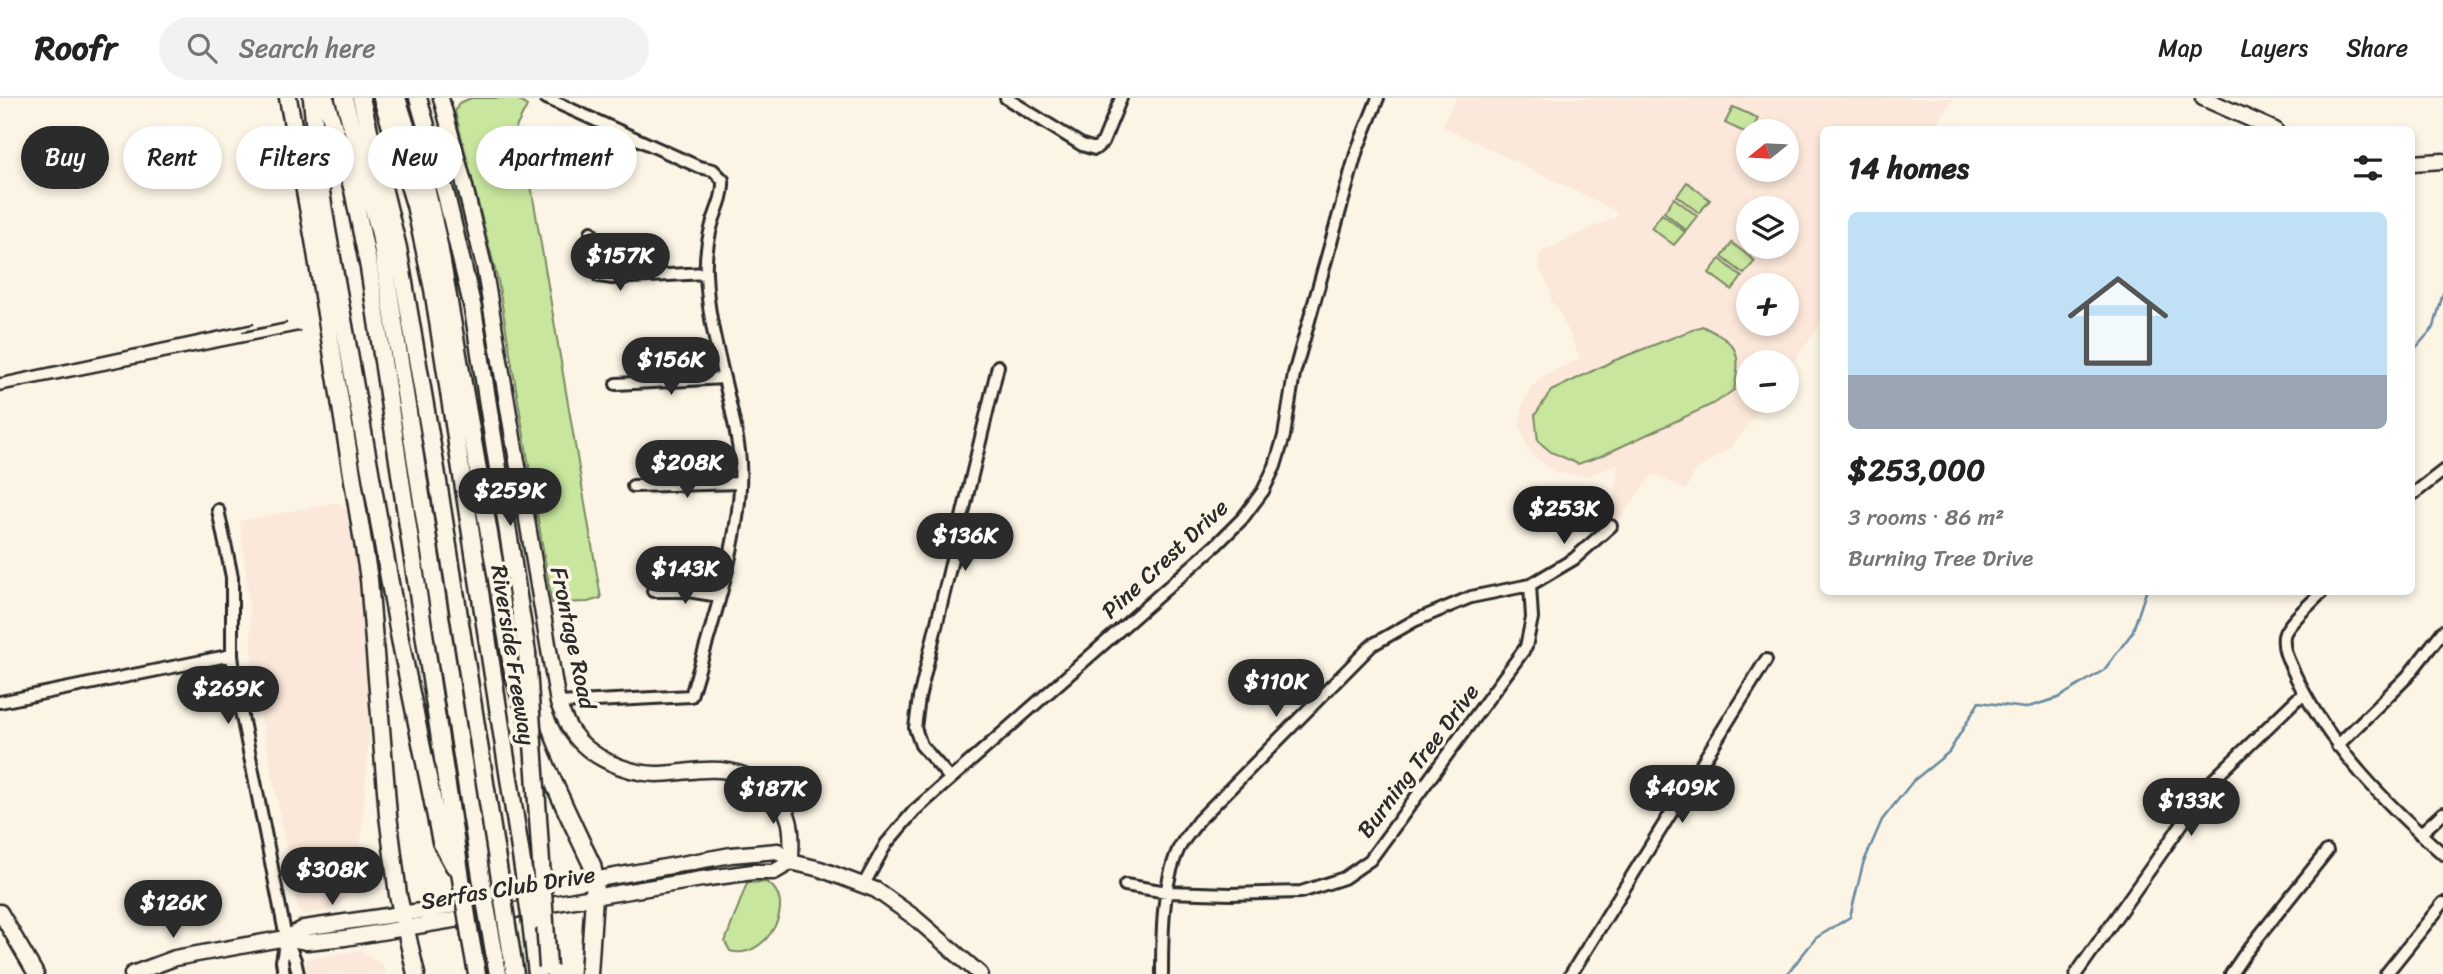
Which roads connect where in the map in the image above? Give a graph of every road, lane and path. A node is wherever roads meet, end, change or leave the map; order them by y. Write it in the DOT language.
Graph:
graph roads {
  1 [pos="288,98"];
  2 [pos="312,98"];
  3 [pos="325,98"];
  4 [pos="344,98"];
  5 [pos="361,98"];
  6 [pos="382,98"];
  7 [pos="397,98"];
  8 [pos="418,98"];
  9 [pos="441,98"];
  10 [pos="546,98"];
  11 [pos="1006,98"];
  12 [pos="1121,98"];
  13 [pos="1378,98"];
  14 [pos="2203,98"];
  15 [pos="2266,126"];
  16 [pos="2443,161"];
  17 [pos="2415,163"];
  18 [pos="592,232"];
  19 [pos="706,273"];
  20 [pos="998,366"];
  21 [pos="724,378"];
  22 [pos="616,384"];
  23 [pos="2443,471"];
  24 [pos="740,483"];
  25 [pos="633,486"];
  26 [pos="2415,493"];
  27 [pos="218,510"];
  28 [pos="1611,526"];
  29 [pos="1530,585"];
  30 [pos="653,591"];
  31 [pos="2319,595"];
  32 [pos="719,596"];
  33 [pos="2443,631"];
  34 [pos="232,655"];
  35 [pos="1766,660"];
  36 [pos="2305,695"];
  37 [pos="0,702"];
  38 [pos="558,703"];
  39 [pos="2337,746"];
  40 [pos="950,778"];
  41 [pos="2443,813"];
  42 [pos="2420,834"];
  43 [pos="2327,851"];
  44 [pos="2443,854"];
  45 [pos="790,862"];
  46 [pos="461,881"];
  47 [pos="864,884"];
  48 [pos="1125,885"];
  49 [pos="594,889"];
  50 [pos="1167,892"];
  51 [pos="2443,903"];
  52 [pos="0,912"];
  53 [pos="403,921"];
  54 [pos="286,938"];
  55 [pos="544,972"];
  56 [pos="2391,972"];
  57 [pos="36,974"];
  58 [pos="132,974"];
  59 [pos="284,974"];
  60 [pos="298,974"];
  61 [pos="416,974"];
  62 [pos="477,974"];
  63 [pos="498,974"];
  64 [pos="515,974"];
  65 [pos="589,974"];
  66 [pos="980,974"];
  67 [pos="1162,974"];
  68 [pos="1571,974"];
  69 [pos="2076,974"];
  70 [pos="2231,974"];
  1 -- 53 [label="highway"];
  2 -- 46 [label="highway"];
  3 -- 46 [label="highway"];
  4 -- 63 [label="highway, bridge"];
  5 -- 64 [label="highway, bridge"];
  6 -- 55 [label="highway, Riverside Freeway, bridge"];
  7 -- 49 [label="highway"];
  8 -- 55 [label="highway, bridge"];
  9 -- 38 [label="main road, Frontage Road"];
  10 -- 19 [label="street"];
  11 -- 12 [label="street"];
  13 -- 40 [label="street, Pine Crest Drive"];
  14 -- 15 [label="main road"];
  16 -- 17 [label="main road"];
  18 -- 19 [label="street"];
  19 -- 21 [label="street"];
  20 -- 40 [label="street"];
  21 -- 22 [label="street"];
  21 -- 24 [label="street"];
  23 -- 26 [label="street"];
  24 -- 25 [label="street"];
  24 -- 32 [label="street"];
  27 -- 34 [label="street"];
  28 -- 29 [label="street"];
  29 -- 50 [label="street"];
  29 -- 50 [label="street, Burning Tree Drive"];
  30 -- 32 [label="street"];
  31 -- 36 [label="street"];
  32 -- 38 [label="street"];
  33 -- 39 [label="street"];
  34 -- 37 [label="street"];
  34 -- 54 [label="street"];
  35 -- 68 [label="street"];
  36 -- 39 [label="street"];
  36 -- 69 [label="street"];
  38 -- 45 [label="main road, Frontage Road"];
  39 -- 42 [label="street"];
  40 -- 47 [label="street, Pine Crest Drive"];
  41 -- 42 [label="street"];
  42 -- 44 [label="street"];
  43 -- 70 [label="street"];
  45 -- 47 [label="main road"];
  45 -- 49 [label="main road, Serfas Club Drive"];
  46 -- 62 [label="highway, bridge"];
  47 -- 66 [label="main road"];
  48 -- 50 [label="street, Burning Tree Drive"];
  49 -- 53 [label="main road, Serfas Club Drive"];
  49 -- 65 [label="highway"];
  50 -- 67 [label="street"];
  51 -- 56 [label="street"];
  52 -- 57 [label="main road"];
  53 -- 54 [label="main road, Serfas Club Drive"];
  53 -- 61 [label="highway"];
  54 -- 58 [label="main road, Serfas Club Drive"];
  54 -- 59 [label="street"];
  54 -- 60 [label="street"];
}
